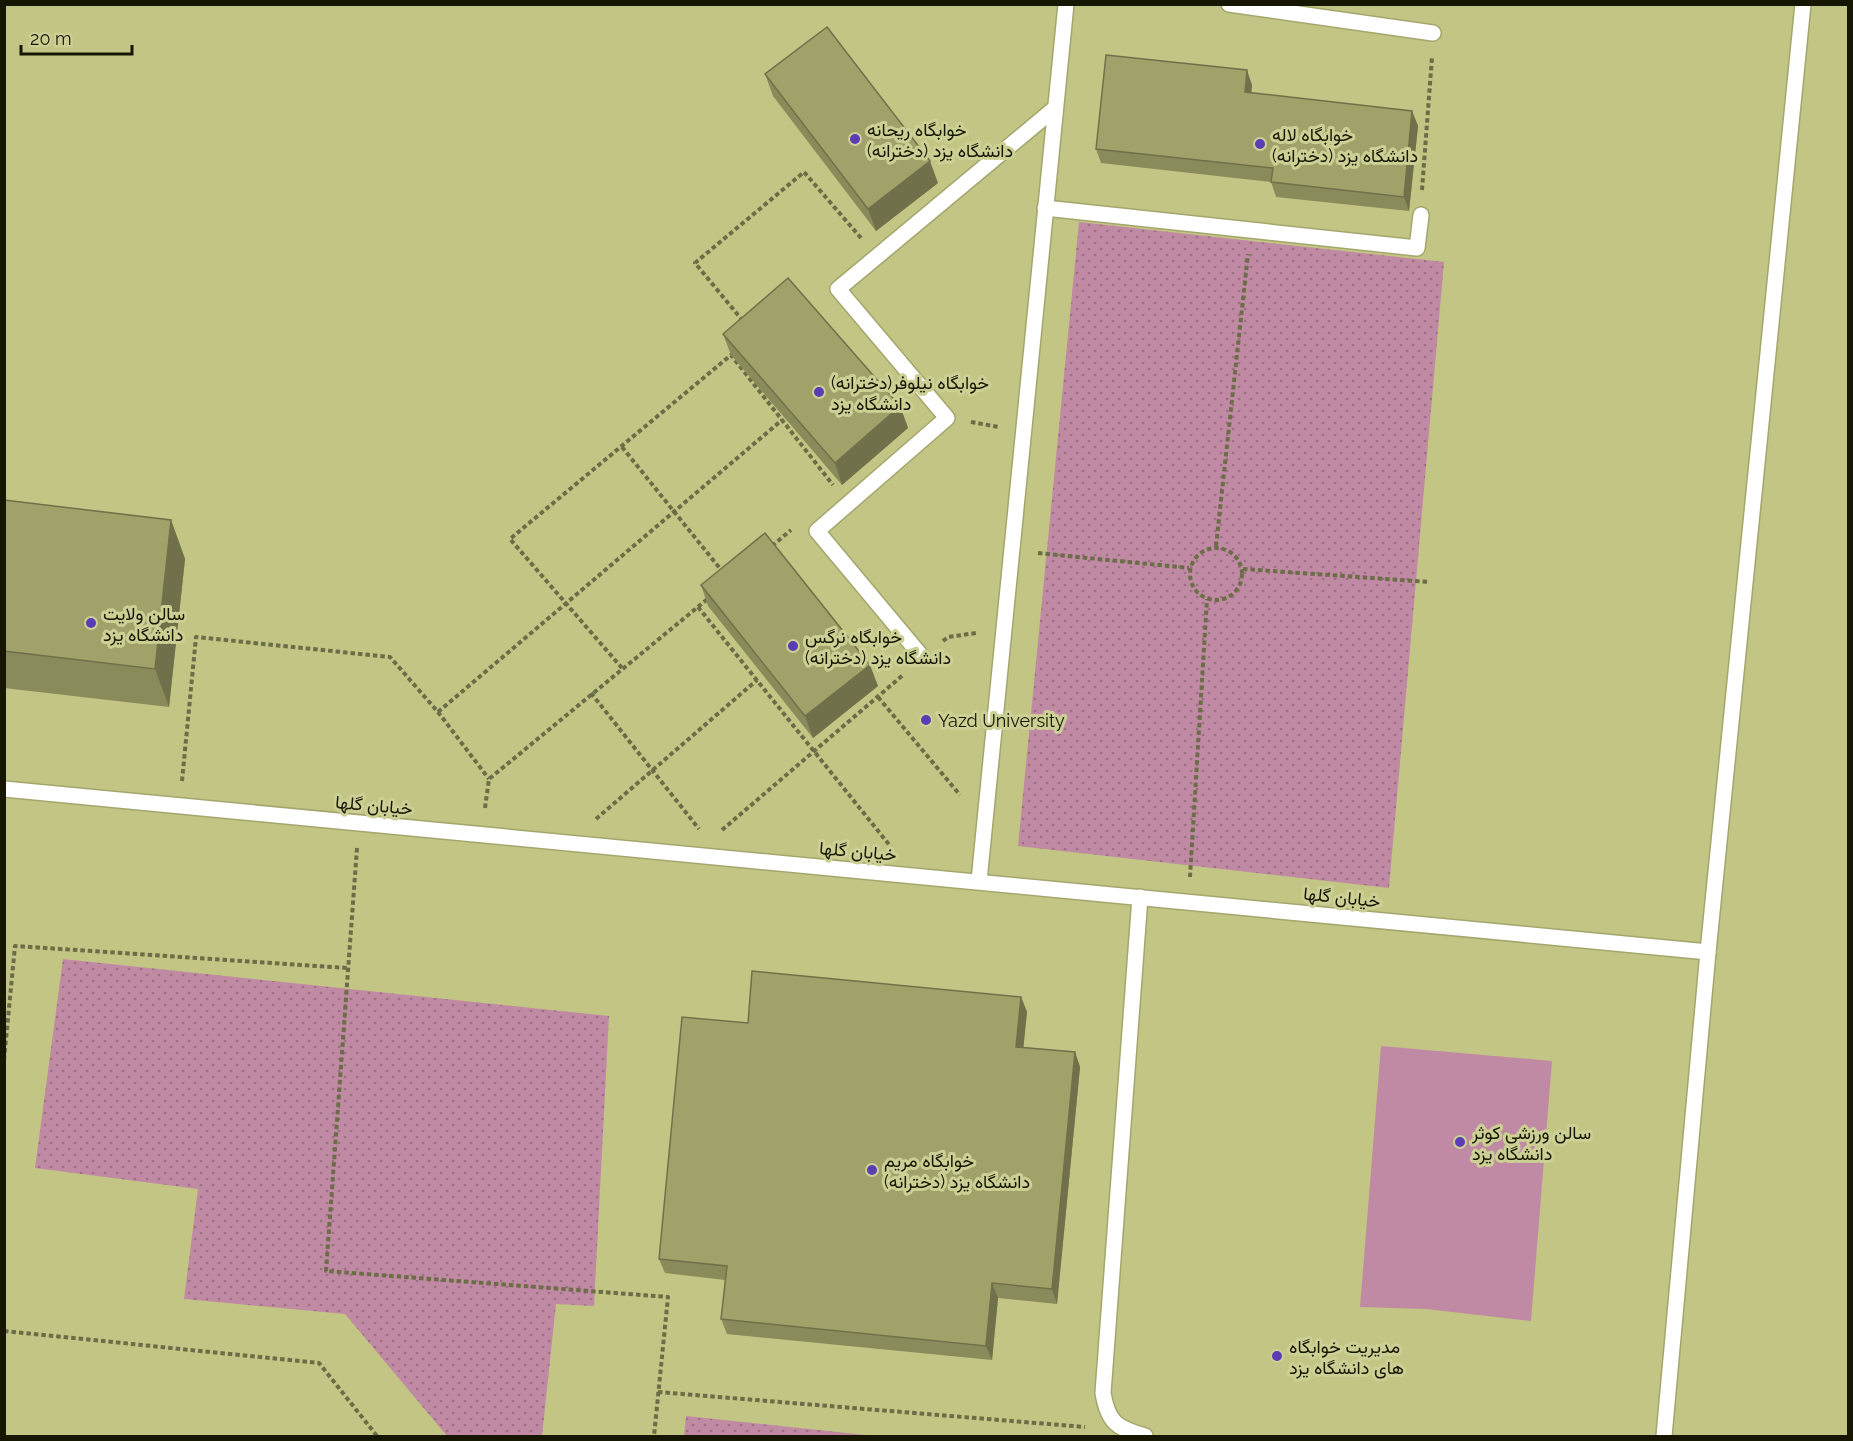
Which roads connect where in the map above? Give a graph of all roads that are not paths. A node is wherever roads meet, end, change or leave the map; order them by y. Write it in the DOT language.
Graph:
graph roads {
  1 [pos="1066,4"];
  2 [pos="1229,4"];
  3 [pos="1803,4"];
  4 [pos="1433,33"];
  5 [pos="1054,109"];
  6 [pos="1045,208"];
  7 [pos="1420,215"];
  8 [pos="923,658"];
  9 [pos="4,789"];
  10 [pos="979,882"];
  11 [pos="1140,897"];
  12 [pos="1708,952"];
  13 [pos="1145,1437"];
  14 [pos="1664,1437"];
  1 -- 5 [label="lane"];
  2 -- 4 [label="lane"];
  3 -- 12 [label="lane"];
  5 -- 6 [label="lane"];
  5 -- 8 [label="lane"];
  6 -- 7 [label="lane"];
  6 -- 10 [label="lane"];
  9 -- 10 [label="lane, خیابان گلها"];
  10 -- 11 [label="lane, خیابان گلها"];
  11 -- 12 [label="lane, خیابان گلها"];
  11 -- 13 [label="lane"];
  12 -- 14 [label="lane"];
}
